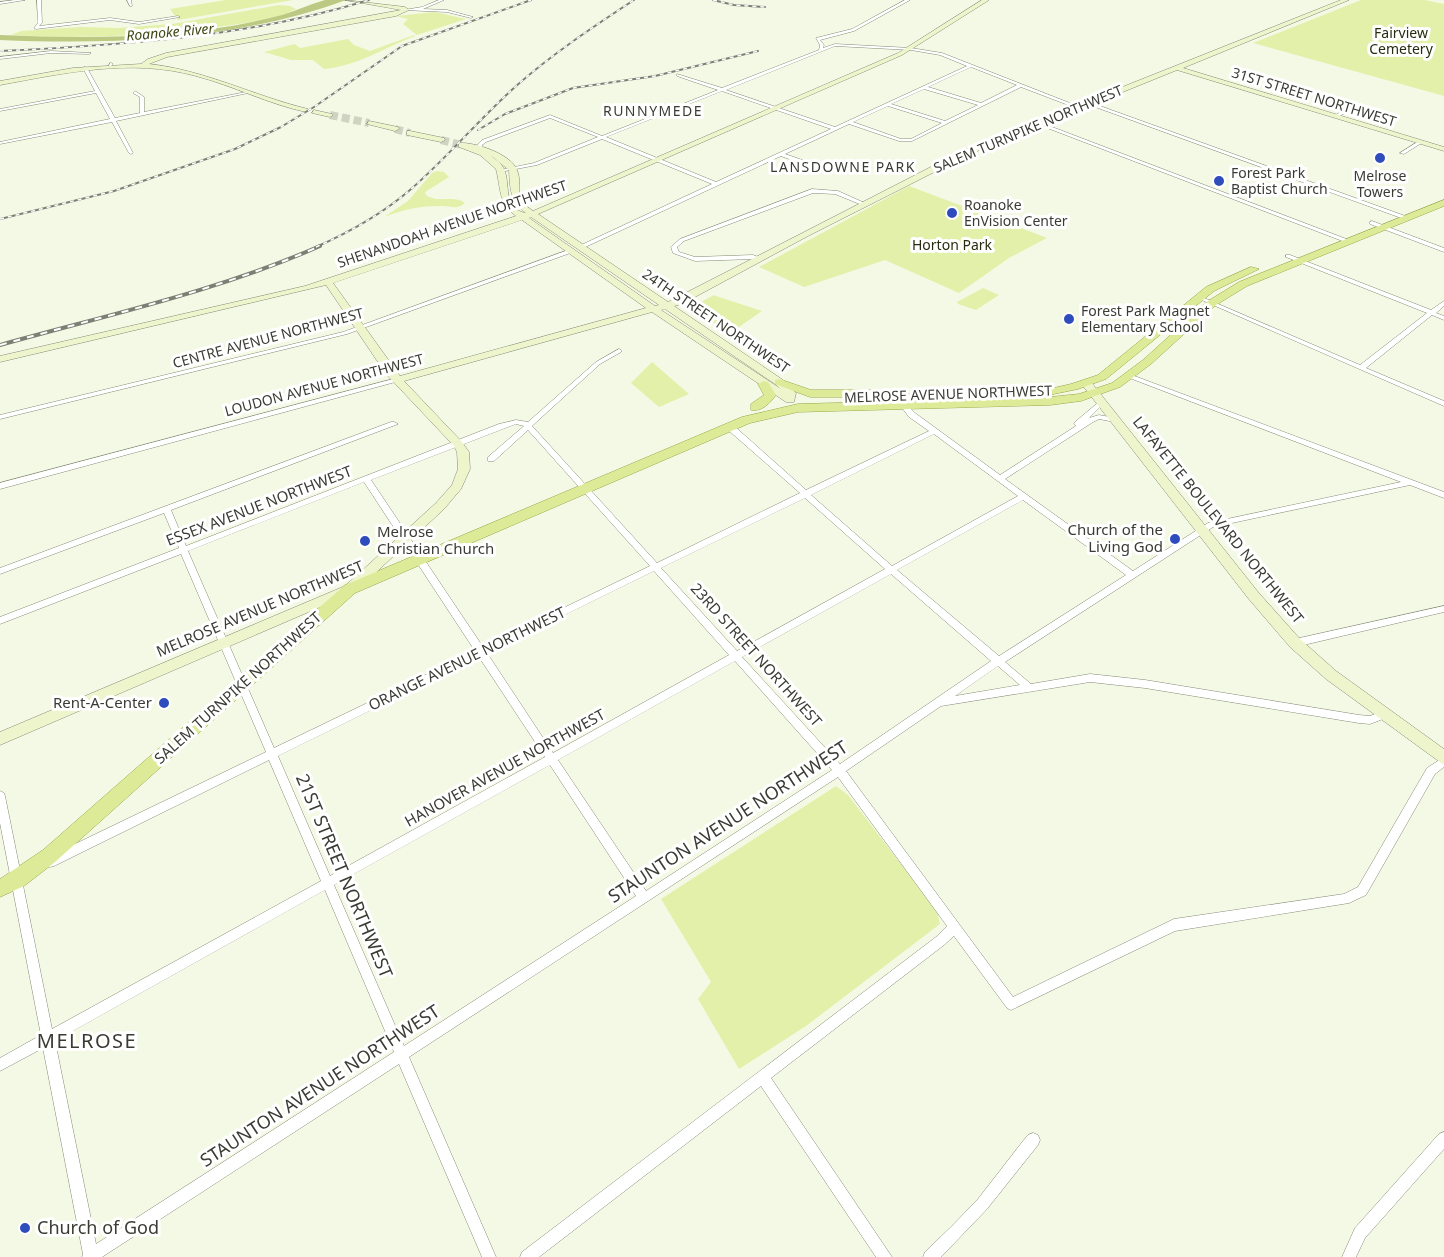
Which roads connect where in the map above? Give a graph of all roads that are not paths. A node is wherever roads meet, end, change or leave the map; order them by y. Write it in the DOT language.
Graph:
graph roads {
  1 [pos="23,0"];
  2 [pos="39,0"];
  3 [pos="442,0"];
  4 [pos="908,0"];
  5 [pos="986,0"];
  6 [pos="1346,0"];
  7 [pos="350,1"];
  8 [pos="0,3"];
  9 [pos="406,10"];
  10 [pos="417,10"];
  11 [pos="178,17"];
  12 [pos="471,17"];
  13 [pos="819,41"];
  14 [pos="847,45"];
  15 [pos="821,49"];
  16 [pos="911,49"];
  17 [pos="89,53"];
  18 [pos="0,58"];
  19 [pos="972,65"];
  20 [pos="143,66"];
  21 [pos="84,68"];
  22 [pos="1178,68"];
  23 [pos="679,75"];
  24 [pos="0,83"];
  25 [pos="1021,85"];
  26 [pos="923,87"];
  27 [pos="722,89"];
  28 [pos="96,92"];
  29 [pos="135,92"];
  30 [pos="246,93"];
  31 [pos="1089,103"];
  32 [pos="886,104"];
  33 [pos="981,105"];
  34 [pos="777,108"];
  35 [pos="1078,108"];
  36 [pos="1364,108"];
  37 [pos="0,110"];
  38 [pos="142,114"];
  39 [pos="330,115"];
  40 [pos="1336,116"];
  41 [pos="112,120"];
  42 [pos="847,122"];
  43 [pos="369,123"];
  44 [pos="946,123"];
  45 [pos="1039,123"];
  46 [pos="834,128"];
  47 [pos="395,129"];
  48 [pos="410,133"];
  49 [pos="604,137"];
  50 [pos="441,140"];
  51 [pos="1420,142"];
  52 [pos="0,143"];
  53 [pos="482,145"];
  54 [pos="1444,149"];
  55 [pos="131,153"];
  56 [pos="1402,153"];
  57 [pos="780,154"];
  58 [pos="658,159"];
  59 [pos="808,164"];
  60 [pos="513,170"];
  61 [pos="502,171"];
  62 [pos="716,184"];
  63 [pos="1444,194"];
  64 [pos="1444,203"];
  65 [pos="864,204"];
  66 [pos="1396,213"];
  67 [pos="527,215"];
  68 [pos="1406,218"];
  69 [pos="1377,225"];
  70 [pos="1337,237"];
  71 [pos="1347,241"];
  72 [pos="581,248"];
  73 [pos="1444,250"];
  74 [pos="571,251"];
  75 [pos="1288,256"];
  76 [pos="759,260"];
  77 [pos="1299,260"];
  78 [pos="328,282"];
  79 [pos="1200,298"];
  80 [pos="1212,303"];
  81 [pos="1444,303"];
  82 [pos="667,307"];
  83 [pos="655,311"];
  84 [pos="1431,313"];
  85 [pos="1444,318"];
  86 [pos="360,328"];
  87 [pos="619,351"];
  88 [pos="0,359"];
  89 [pos="1361,368"];
  90 [pos="1130,376"];
  91 [pos="397,380"];
  92 [pos="779,382"];
  93 [pos="764,384"];
  94 [pos="1094,393"];
  95 [pos="884,397"];
  96 [pos="790,400"];
  97 [pos="908,401"];
  98 [pos="1444,405"];
  99 [pos="755,406"];
  100 [pos="819,407"];
  101 [pos="0,417"];
  102 [pos="1118,422"];
  103 [pos="394,424"];
  104 [pos="528,426"];
  105 [pos="730,427"];
  106 [pos="1075,428"];
  107 [pos="935,431"];
  108 [pos="458,444"];
  109 [pos="665,453"];
  110 [pos="491,459"];
  111 [pos="1000,478"];
  112 [pos="366,479"];
  113 [pos="1412,482"];
  114 [pos="0,486"];
  115 [pos="584,488"];
  116 [pos="806,494"];
  117 [pos="1444,495"];
  118 [pos="1024,496"];
  119 [pos="166,510"];
  120 [pos="1204,530"];
  121 [pos="406,537"];
  122 [pos="183,550"];
  123 [pos="419,559"];
  124 [pos="657,567"];
  125 [pos="892,570"];
  126 [pos="0,571"];
  127 [pos="1131,574"];
  128 [pos="350,590"];
  129 [pos="1444,609"];
  130 [pos="0,621"];
  131 [pos="223,642"];
  132 [pos="1295,643"];
  133 [pos="481,652"];
  134 [pos="738,656"];
  135 [pos="997,662"];
  136 [pos="242,683"];
  137 [pos="1028,687"];
  138 [pos="938,703"];
  139 [pos="1385,714"];
  140 [pos="0,739"];
  141 [pos="272,754"];
  142 [pos="551,759"];
  143 [pos="1444,760"];
  144 [pos="840,771"];
  145 [pos="0,796"];
  146 [pos="35,868"];
  147 [pos="8,884"];
  148 [pos="327,884"];
  149 [pos="644,898"];
  150 [pos="955,927"];
  151 [pos="47,1038"];
  152 [pos="403,1054"];
  153 [pos="0,1065"];
  154 [pos="762,1076"];
  155 [pos="1444,1139"];
  156 [pos="1033,1140"];
  157 [pos="90,1257"];
  158 [pos="489,1257"];
  159 [pos="527,1257"];
  160 [pos="885,1257"];
  161 [pos="930,1257"];
  162 [pos="1349,1257"];
  1 -- 8 [label="street"];
  2 -- 11 [label="street"];
  3 -- 10 [label="street"];
  4 -- 13 [label="street"];
  5 -- 16 [label="street, SHENANDOAH AVENUE NORTHWEST"];
  6 -- 22 [label="street, SALEM TURNPIKE NORTHWEST"];
  7 -- 9 [label="street"];
  9 -- 10 [label="street"];
  9 -- 20 [label="street"];
  10 -- 12 [label="street"];
  13 -- 14 [label="street"];
  13 -- 15 [label="street"];
  14 -- 15 [label="street"];
  14 -- 16 [label="street"];
  15 -- 27 [label="street"];
  16 -- 19 [label="street"];
  16 -- 34 [label="street, SHENANDOAH AVENUE NORTHWEST"];
  17 -- 18 [label="street"];
  19 -- 25 [label="street"];
  19 -- 26 [label="street"];
  20 -- 21 [label="street"];
  20 -- 30 [label="street"];
  21 -- 24 [label="street"];
  21 -- 28 [label="street"];
  22 -- 31 [label="street, SALEM TURNPIKE NORTHWEST"];
  22 -- 40 [label="street, 31ST STREET NORTHWEST"];
  23 -- 27 [label="street"];
  25 -- 33 [label="street"];
  25 -- 35 [label="street"];
  26 -- 32 [label="street"];
  26 -- 33 [label="street"];
  27 -- 34 [label="street"];
  27 -- 49 [label="street"];
  28 -- 37 [label="street"];
  28 -- 41 [label="street"];
  29 -- 38 [label="street"];
  30 -- 38 [label="street"];
  30 -- 39 [label="street"];
  31 -- 35 [label="street, SALEM TURNPIKE NORTHWEST"];
  31 -- 66 [label="street"];
  32 -- 42 [label="street"];
  32 -- 44 [label="street"];
  33 -- 44 [label="street"];
  34 -- 46 [label="street"];
  34 -- 58 [label="street, SHENANDOAH AVENUE NORTHWEST"];
  35 -- 45 [label="street, SALEM TURNPIKE NORTHWEST"];
  36 -- 40 [label="street"];
  38 -- 41 [label="street"];
  40 -- 51 [label="street, 31ST STREET NORTHWEST"];
  41 -- 52 [label="street"];
  41 -- 55 [label="street"];
  42 -- 44 [label="street"];
  42 -- 46 [label="street"];
  43 -- 47 [label="street"];
  45 -- 65 [label="street, SALEM TURNPIKE NORTHWEST"];
  45 -- 70 [label="street"];
  46 -- 57 [label="street"];
  48 -- 50 [label="street"];
  49 -- 53 [label="street"];
  49 -- 58 [label="street"];
  49 -- 60 [label="street"];
  51 -- 54 [label="street, 31ST STREET NORTHWEST"];
  51 -- 56 [label="street"];
  53 -- 60 [label="street"];
  53 -- 61 [label="street"];
  57 -- 59 [label="street"];
  57 -- 62 [label="street"];
  58 -- 62 [label="street"];
  58 -- 67 [label="street, SHENANDOAH AVENUE NORTHWEST"];
  60 -- 61 [label="street"];
  60 -- 67 [label="street, 24TH STREET NORTHWEST"];
  61 -- 67 [label="street, 24TH STREET NORTHWEST"];
  62 -- 72 [label="street"];
  63 -- 66 [label="main road, MELROSE AVENUE NORTHWEST"];
  64 -- 68 [label="main road, MELROSE AVENUE NORTHWEST"];
  65 -- 76 [label="street, SALEM TURNPIKE NORTHWEST"];
  65 -- 76 [label="street"];
  66 -- 68 [label="street"];
  66 -- 69 [label="main road, MELROSE AVENUE NORTHWEST"];
  67 -- 72 [label="street, 24TH STREET NORTHWEST"];
  67 -- 74 [label="street, 24TH STREET NORTHWEST"];
  67 -- 78 [label="street, SHENANDOAH AVENUE NORTHWEST"];
  68 -- 69 [label="main road, MELROSE AVENUE NORTHWEST"];
  69 -- 70 [label="main road, MELROSE AVENUE NORTHWEST"];
  69 -- 71 [label="main road, MELROSE AVENUE NORTHWEST"];
  69 -- 73 [label="street"];
  70 -- 71 [label="street"];
  70 -- 75 [label="main road, MELROSE AVENUE NORTHWEST"];
  71 -- 77 [label="main road, MELROSE AVENUE NORTHWEST"];
  72 -- 82 [label="street, 24TH STREET NORTHWEST"];
  74 -- 83 [label="street, 24TH STREET NORTHWEST"];
  74 -- 86 [label="street, CENTRE AVENUE NORTHWEST"];
  75 -- 77 [label="street"];
  75 -- 79 [label="main road, MELROSE AVENUE NORTHWEST"];
  76 -- 82 [label="street, SALEM TURNPIKE NORTHWEST"];
  77 -- 80 [label="main road, MELROSE AVENUE NORTHWEST"];
  77 -- 84 [label="street"];
  78 -- 86 [label="street"];
  78 -- 88 [label="street, SHENANDOAH AVENUE NORTHWEST"];
  79 -- 80 [label="street"];
  79 -- 94 [label="main road, MELROSE AVENUE NORTHWEST"];
  80 -- 89 [label="street"];
  80 -- 90 [label="main road, MELROSE AVENUE NORTHWEST"];
  81 -- 84 [label="street"];
  82 -- 83 [label="street, SALEM TURNPIKE NORTHWEST"];
  82 -- 92 [label="street, 24TH STREET NORTHWEST"];
  83 -- 91 [label="street, LOUDON AVENUE NORTHWEST"];
  83 -- 93 [label="street, 24TH STREET NORTHWEST"];
  84 -- 85 [label="street"];
  84 -- 89 [label="street"];
  86 -- 91 [label="street"];
  86 -- 101 [label="street, CENTRE AVENUE NORTHWEST"];
  87 -- 104 [label="street"];
  89 -- 98 [label="street"];
  90 -- 94 [label="main road, MELROSE AVENUE NORTHWEST"];
  90 -- 113 [label="street"];
  91 -- 108 [label="street"];
  91 -- 114 [label="street, LOUDON AVENUE NORTHWEST"];
  92 -- 95 [label="main road"];
  92 -- 96 [label="street, 24TH STREET NORTHWEST"];
  93 -- 96 [label="street, 24TH STREET NORTHWEST"];
  93 -- 99 [label="main road"];
  94 -- 97 [label="main road, MELROSE AVENUE NORTHWEST"];
  94 -- 102 [label="street, LAFAYETTE BOULEVARD NORTHWEST"];
  94 -- 106 [label="street"];
  95 -- 96 [label="main road, MELROSE AVENUE NORTHWEST"];
  95 -- 97 [label="main road, MELROSE AVENUE NORTHWEST"];
  96 -- 99 [label="main road, MELROSE AVENUE NORTHWEST"];
  96 -- 100 [label="main road"];
  96 -- 105 [label="main road"];
  97 -- 100 [label="main road, MELROSE AVENUE NORTHWEST"];
  97 -- 107 [label="street"];
  99 -- 109 [label="main road, MELROSE AVENUE NORTHWEST"];
  100 -- 105 [label="main road, MELROSE AVENUE NORTHWEST"];
  102 -- 106 [label="street"];
  102 -- 120 [label="street, LAFAYETTE BOULEVARD NORTHWEST"];
  103 -- 119 [label="street"];
  104 -- 108 [label="street, ESSEX AVENUE NORTHWEST"];
  104 -- 110 [label="street"];
  104 -- 115 [label="street, 23RD STREET NORTHWEST"];
  105 -- 109 [label="main road, MELROSE AVENUE NORTHWEST"];
  105 -- 116 [label="street"];
  106 -- 111 [label="street"];
  107 -- 111 [label="street"];
  107 -- 116 [label="street, ORANGE AVENUE NORTHWEST"];
  108 -- 112 [label="street, ESSEX AVENUE NORTHWEST"];
  108 -- 121 [label="street, SALEM TURNPIKE NORTHWEST"];
  109 -- 115 [label="main road, MELROSE AVENUE NORTHWEST"];
  111 -- 118 [label="street"];
  112 -- 121 [label="street"];
  112 -- 122 [label="street, ESSEX AVENUE NORTHWEST"];
  113 -- 117 [label="street"];
  113 -- 120 [label="street, STAUNTON AVENUE NORTHWEST"];
  115 -- 123 [label="main road, MELROSE AVENUE NORTHWEST"];
  115 -- 124 [label="street, 23RD STREET NORTHWEST"];
  116 -- 124 [label="street, ORANGE AVENUE NORTHWEST"];
  116 -- 125 [label="street"];
  118 -- 125 [label="street, HANOVER AVENUE NORTHWEST"];
  118 -- 127 [label="street"];
  119 -- 122 [label="street, 21ST STREET NORTHWEST"];
  119 -- 126 [label="street"];
  120 -- 127 [label="street, STAUNTON AVENUE NORTHWEST"];
  120 -- 132 [label="street, LAFAYETTE BOULEVARD NORTHWEST"];
  121 -- 123 [label="street"];
  121 -- 128 [label="street, SALEM TURNPIKE NORTHWEST"];
  122 -- 130 [label="street, ESSEX AVENUE NORTHWEST"];
  122 -- 131 [label="street, 21ST STREET NORTHWEST"];
  123 -- 128 [label="main road, MELROSE AVENUE NORTHWEST"];
  123 -- 133 [label="street"];
  124 -- 133 [label="street, ORANGE AVENUE NORTHWEST"];
  124 -- 134 [label="street, 23RD STREET NORTHWEST"];
  125 -- 134 [label="street, HANOVER AVENUE NORTHWEST"];
  125 -- 135 [label="street"];
  127 -- 135 [label="street, STAUNTON AVENUE NORTHWEST"];
  128 -- 131 [label="street, MELROSE AVENUE NORTHWEST"];
  128 -- 136 [label="main road, SALEM TURNPIKE NORTHWEST"];
  129 -- 132 [label="street"];
  131 -- 136 [label="street, 21ST STREET NORTHWEST"];
  131 -- 140 [label="street, MELROSE AVENUE NORTHWEST"];
  132 -- 139 [label="street, LAFAYETTE BOULEVARD NORTHWEST"];
  133 -- 141 [label="street, ORANGE AVENUE NORTHWEST"];
  133 -- 142 [label="street"];
  134 -- 142 [label="street, HANOVER AVENUE NORTHWEST"];
  134 -- 144 [label="street, 23RD STREET NORTHWEST"];
  135 -- 137 [label="street"];
  135 -- 138 [label="street, STAUNTON AVENUE NORTHWEST"];
  136 -- 141 [label="street, 21ST STREET NORTHWEST"];
  136 -- 146 [label="main road, SALEM TURNPIKE NORTHWEST"];
  137 -- 138 [label="street"];
  137 -- 139 [label="street"];
  138 -- 144 [label="street, STAUNTON AVENUE NORTHWEST"];
  139 -- 143 [label="street, LAFAYETTE BOULEVARD NORTHWEST"];
  141 -- 146 [label="street, ORANGE AVENUE NORTHWEST"];
  141 -- 148 [label="street, 21ST STREET NORTHWEST"];
  142 -- 148 [label="street, HANOVER AVENUE NORTHWEST"];
  142 -- 149 [label="street"];
  143 -- 150 [label="street, 23RD STREET NORTHWEST"];
  144 -- 149 [label="street, STAUNTON AVENUE NORTHWEST"];
  144 -- 150 [label="street, 23RD STREET NORTHWEST"];
  145 -- 147 [label="street"];
  146 -- 147 [label="main road, ORANGE AVENUE NORTHWEST"];
  147 -- 151 [label="street"];
  148 -- 151 [label="street, HANOVER AVENUE NORTHWEST"];
  148 -- 152 [label="street, 21ST STREET NORTHWEST"];
  149 -- 152 [label="street, STAUNTON AVENUE NORTHWEST"];
  150 -- 154 [label="street"];
  151 -- 153 [label="street, HANOVER AVENUE NORTHWEST"];
  151 -- 157 [label="street"];
  152 -- 157 [label="street, STAUNTON AVENUE NORTHWEST"];
  152 -- 158 [label="street, 21ST STREET NORTHWEST"];
  154 -- 159 [label="street"];
  154 -- 160 [label="street"];
  155 -- 162 [label="street"];
  156 -- 161 [label="street"];
}
